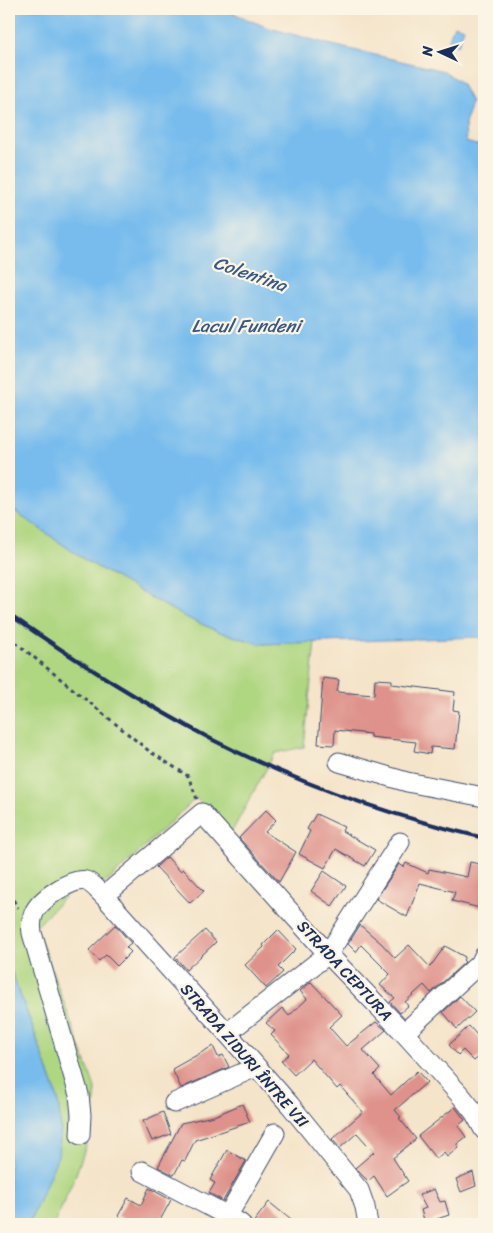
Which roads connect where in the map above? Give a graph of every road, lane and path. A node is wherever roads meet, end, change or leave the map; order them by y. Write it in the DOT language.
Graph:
graph roads {
  1 [pos="9,637"];
  2 [pos="339,762"];
  3 [pos="484,796"];
  4 [pos="202,813"];
  5 [pos="400,842"];
  6 [pos="104,896"];
  7 [pos="328,954"];
  8 [pos="483,961"];
  9 [pos="227,1033"];
  10 [pos="404,1033"];
  11 [pos="256,1067"];
  12 [pos="174,1103"];
  13 [pos="484,1130"];
  14 [pos="275,1133"];
  15 [pos="80,1135"];
  16 [pos="142,1171"];
  17 [pos="231,1221"];
  18 [pos="368,1224"];
  1 -- 4 [label="path"];
  2 -- 3 [label="street"];
  4 -- 6 [label="street"];
  4 -- 7 [label="street, STRADA CEPTURA"];
  5 -- 7 [label="street"];
  6 -- 9 [label="street, STRADA ZIDURI ÎNTRE VII"];
  6 -- 15 [label="street, STRADA ZIDURI ÎNTRE VII"];
  7 -- 9 [label="street"];
  7 -- 10 [label="street, STRADA CEPTURA"];
  8 -- 10 [label="street"];
  9 -- 11 [label="street, STRADA ZIDURI ÎNTRE VII"];
  10 -- 13 [label="street, STRADA CEPTURA"];
  11 -- 12 [label="street"];
  11 -- 18 [label="street, STRADA ZIDURI ÎNTRE VII"];
  14 -- 17 [label="street"];
  16 -- 17 [label="street"];
}
